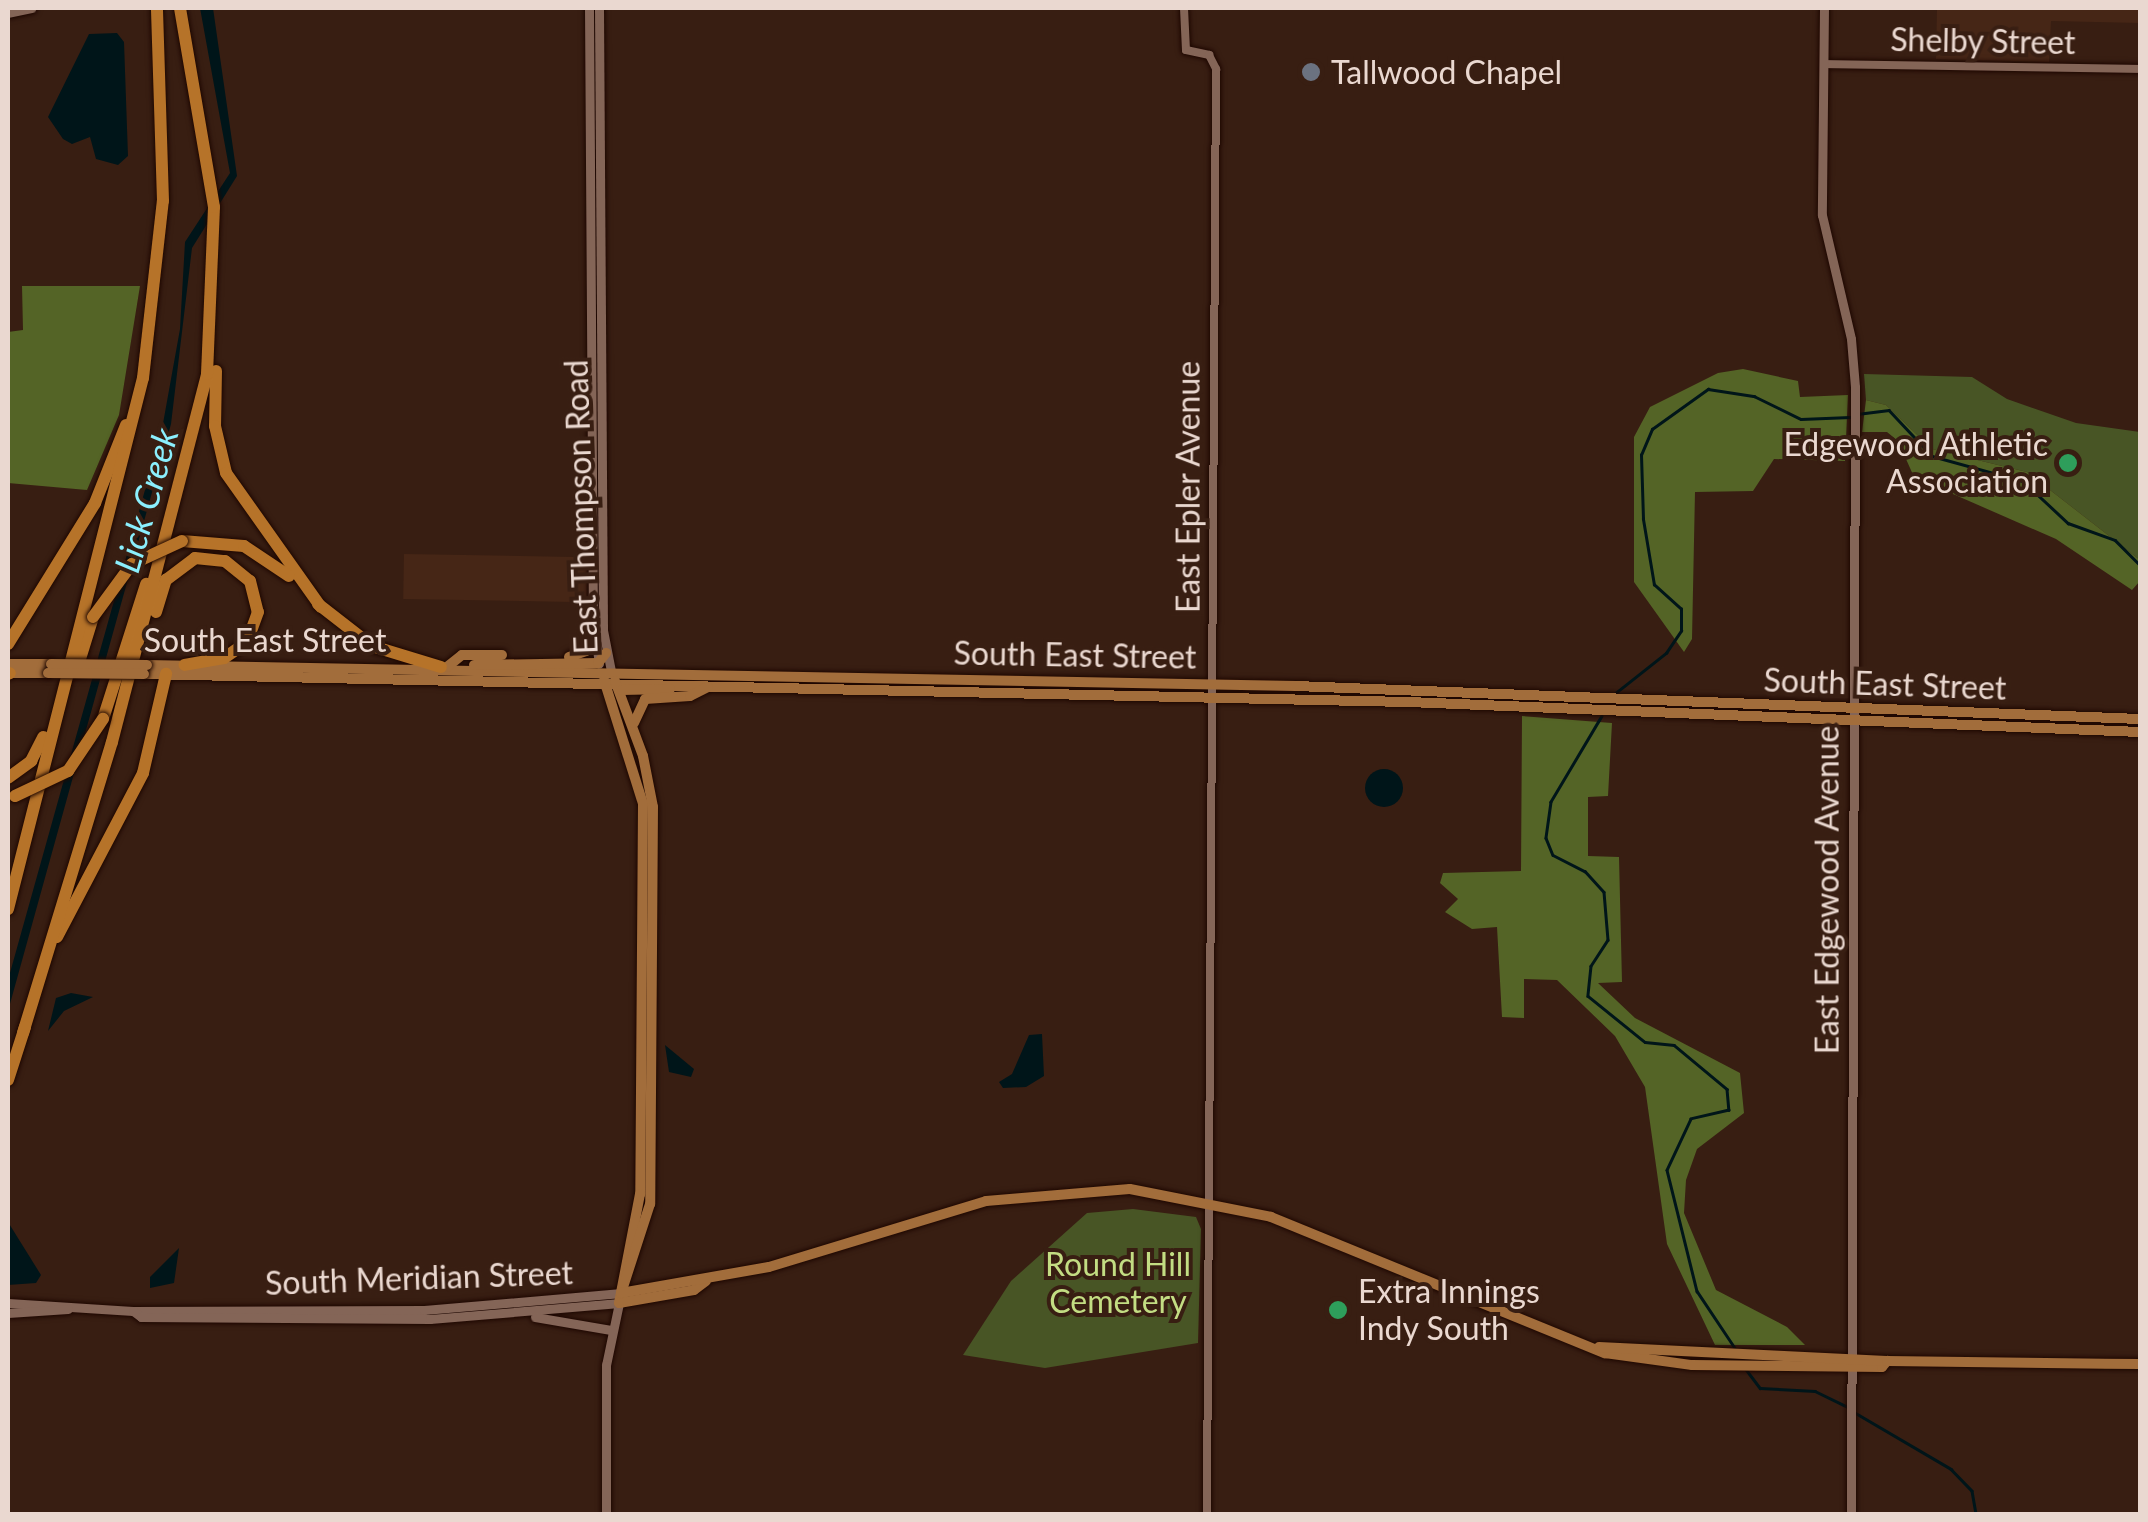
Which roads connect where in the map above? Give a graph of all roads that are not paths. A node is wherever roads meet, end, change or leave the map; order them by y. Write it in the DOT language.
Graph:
graph roads {
  1 [pos="31,8"];
  2 [pos="157,8"];
  3 [pos="180,8"];
  4 [pos="589,8"];
  5 [pos="599,8"];
  6 [pos="1184,8"];
  7 [pos="1824,8"];
  8 [pos="8,14"];
  9 [pos="1824,64"];
  10 [pos="2140,69"];
  11 [pos="216,270"];
  12 [pos="596,348"];
  13 [pos="145,366"];
  14 [pos="188,459"];
  15 [pos="320,606"];
  16 [pos="594,632"];
  17 [pos="8,644"];
  18 [pos="73,649"];
  19 [pos="604,664"];
  20 [pos="185,665"];
  21 [pos="444,667"];
  22 [pos="468,668"];
  23 [pos="146,669"];
  24 [pos="8,671"];
  25 [pos="728,673"];
  26 [pos="166,674"];
  27 [pos="422,679"];
  28 [pos="679,684"];
  29 [pos="1212,684"];
  30 [pos="613,685"];
  31 [pos="710,685"];
  32 [pos="1212,696"];
  33 [pos="1852,714"];
  34 [pos="2140,719"];
  35 [pos="634,728"];
  36 [pos="52,730"];
  37 [pos="2140,732"];
  38 [pos="112,742"];
  39 [pos="8,778"];
  40 [pos="11,797"];
  41 [pos="8,908"];
  42 [pos="23,1032"];
  43 [pos="8,1080"];
  44 [pos="1208,1200"];
  45 [pos="620,1298"];
  46 [pos="8,1303"];
  47 [pos="68,1309"];
  48 [pos="133,1311"];
  49 [pos="8,1313"];
  50 [pos="527,1314"];
  51 [pos="611,1330"];
  52 [pos="1850,1362"];
  53 [pos="2140,1364"];
  54 [pos="606,1514"];
  55 [pos="1208,1514"];
  56 [pos="1850,1514"];
  1 -- 8 [label="main road"];
  2 -- 13 [label="highway"];
  3 -- 11 [label="highway"];
  4 -- 12 [label="main road, East Thompson Road"];
  5 -- 12 [label="main road, East Thompson Road"];
  6 -- 29 [label="street, East Epler Avenue"];
  7 -- 9 [label="main road, East Edgewood Avenue"];
  9 -- 10 [label="street, Shelby Street"];
  9 -- 33 [label="main road, East Edgewood Avenue"];
  11 -- 14 [label="highway"];
  11 -- 15 [label="highway"];
  12 -- 16 [label="main road, East Thompson Road"];
  12 -- 19 [label="main road, East Thompson Road"];
  13 -- 17 [label="highway"];
  13 -- 18 [label="highway"];
  14 -- 38 [label="highway"];
  14 -- 40 [label="highway, bridge"];
  15 -- 21 [label="highway"];
  15 -- 36 [label="highway, bridge"];
  16 -- 19 [label="main road, East Thompson Road"];
  16 -- 21 [label="main road"];
  18 -- 36 [label="highway"];
  18 -- 39 [label="highway"];
  19 -- 22 [label="main road, South East Street"];
  19 -- 25 [label="main road, South East Street"];
  19 -- 30 [label="main road, East Thompson Road"];
  20 -- 21 [label="main road, South East Street"];
  20 -- 23 [label="main road, South East Street"];
  20 -- 38 [label="highway"];
  21 -- 22 [label="main road, South East Street"];
  22 -- 27 [label="main road"];
  23 -- 24 [label="main road, South East Street, bridge"];
  23 -- 26 [label="main road, South East Street"];
  25 -- 28 [label="main road"];
  25 -- 29 [label="main road, South East Street"];
  26 -- 27 [label="main road, South East Street"];
  26 -- 42 [label="highway"];
  27 -- 30 [label="main road, South East Street"];
  28 -- 30 [label="main road, South East Street"];
  28 -- 31 [label="main road, South East Street"];
  29 -- 32 [label="street, East Epler Avenue"];
  29 -- 33 [label="main road, South East Street"];
  30 -- 35 [label="main road, East Thompson Road"];
  30 -- 45 [label="main road, East Thompson Road"];
  31 -- 32 [label="main road, South East Street"];
  31 -- 35 [label="main road"];
  32 -- 33 [label="main road, South East Street"];
  32 -- 44 [label="street, East Epler Avenue"];
  33 -- 34 [label="main road, South East Street"];
  33 -- 37 [label="main road, South East Street"];
  33 -- 52 [label="main road, East Edgewood Avenue"];
  35 -- 45 [label="main road, East Thompson Road"];
  36 -- 41 [label="highway"];
  38 -- 42 [label="highway"];
  42 -- 43 [label="highway"];
  44 -- 45 [label="main road, South Meridian Street"];
  44 -- 52 [label="main road, South Meridian Street"];
  44 -- 55 [label="street, East Epler Avenue"];
  45 -- 48 [label="main road, South Meridian Street"];
  45 -- 50 [label="main road, South Meridian Street"];
  45 -- 51 [label="main road, East Thompson Road"];
  46 -- 47 [label="main road, South Meridian Street"];
  47 -- 48 [label="main road, South Meridian Street"];
  47 -- 49 [label="main road, South Meridian Street"];
  48 -- 50 [label="main road, South Meridian Street"];
  50 -- 51 [label="main road, South Meridian Street"];
  51 -- 54 [label="main road, East Thompson Road"];
  52 -- 53 [label="main road, South Meridian Street"];
  52 -- 56 [label="main road, East Edgewood Avenue"];
}
